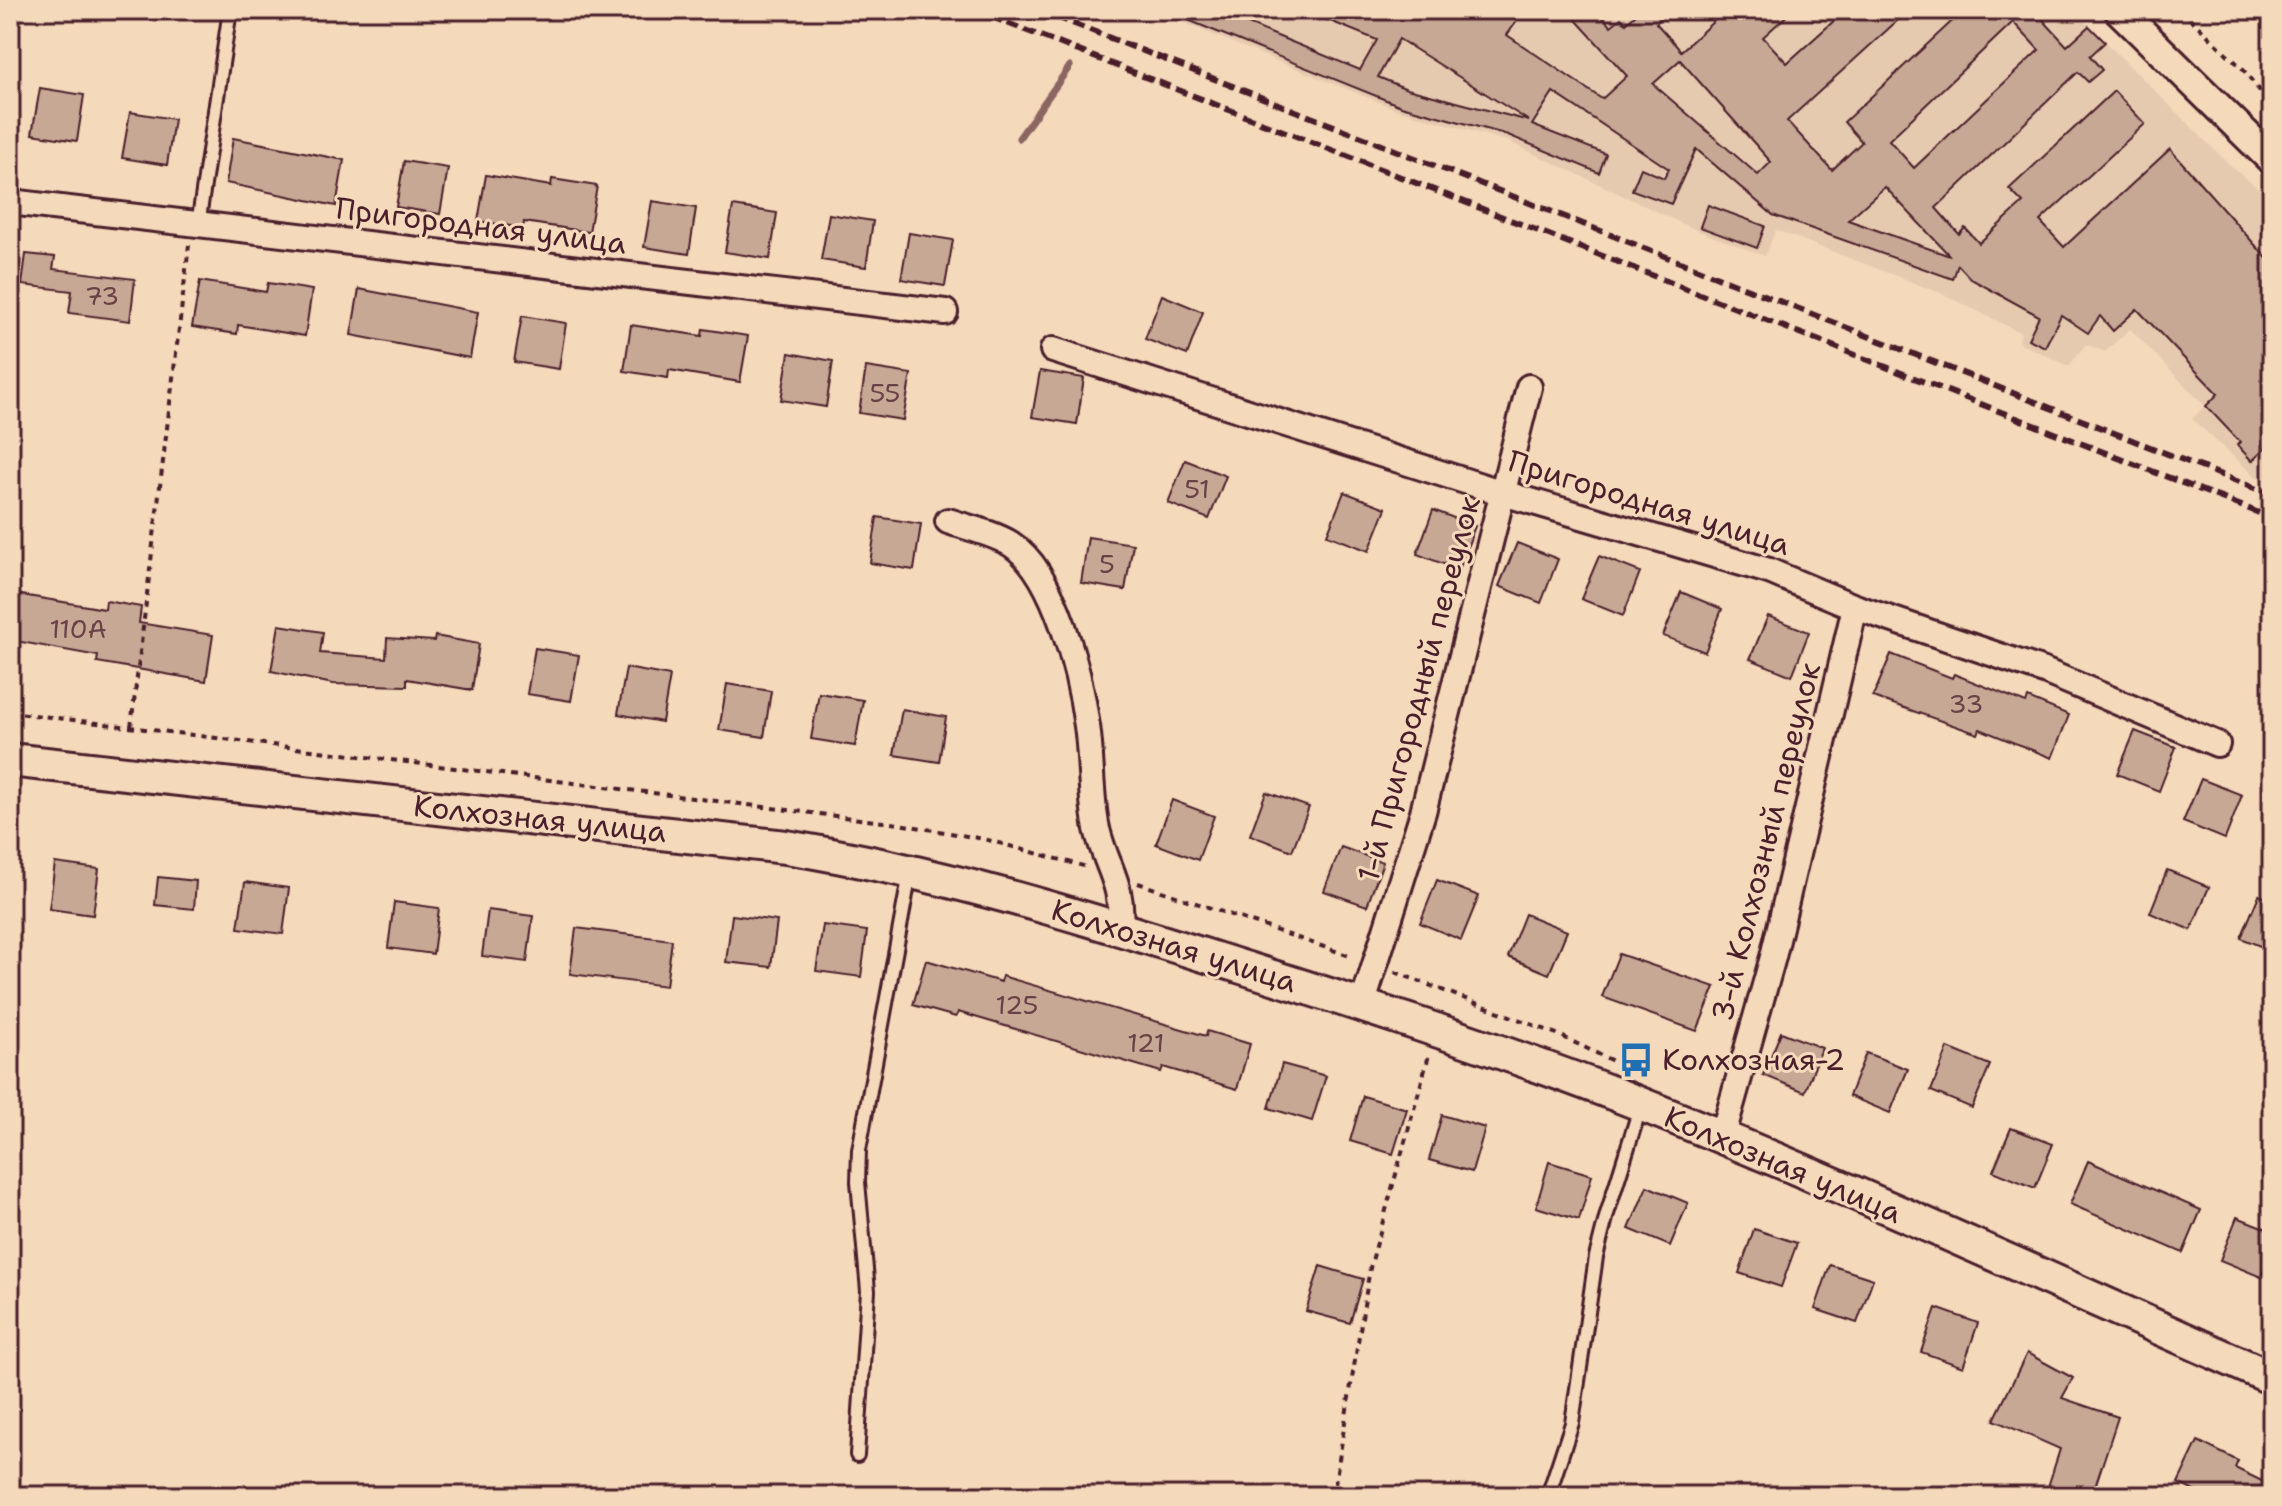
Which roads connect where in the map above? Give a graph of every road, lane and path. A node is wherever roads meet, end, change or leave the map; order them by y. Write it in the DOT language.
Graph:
graph roads {
  1 [pos="230,10"];
  2 [pos="2119,10"];
  3 [pos="2181,10"];
  4 [pos="2272,107"];
  5 [pos="2272,160"];
  6 [pos="10,202"];
  7 [pos="195,224"];
  8 [pos="945,312"];
  9 [pos="1053,350"];
  10 [pos="1529,387"];
  11 [pos="1503,493"];
  12 [pos="948,521"];
  13 [pos="1855,607"];
  14 [pos="10,712"];
  15 [pos="131,727"];
  16 [pos="2217,744"];
  17 [pos="10,760"];
  18 [pos="910,869"];
  19 [pos="1115,875"];
  20 [pos="1120,929"];
  21 [pos="1376,964"];
  22 [pos="1362,1006"];
  23 [pos="1444,1056"];
  24 [pos="1625,1067"];
  25 [pos="1641,1105"];
  26 [pos="1722,1138"];
  27 [pos="2272,1378"];
  28 [pos="857,1455"];
  29 [pos="1333,1496"];
  30 [pos="1548,1496"];
  1 -- 7 [label="lane"];
  2 -- 5 [label="street"];
  3 -- 4 [label="path"];
  6 -- 7 [label="street, Пригородная улица"];
  7 -- 8 [label="street, Пригородная улица"];
  7 -- 15 [label="path"];
  9 -- 11 [label="street, Пригородная улица"];
  10 -- 11 [label="street, 1-й Пригородный переулок"];
  11 -- 13 [label="street, Пригородная улица"];
  11 -- 21 [label="street, 1-й Пригородный переулок"];
  12 -- 19 [label="street"];
  13 -- 16 [label="street, Пригородная улица"];
  13 -- 26 [label="street, 3-й Колхозный переулок"];
  14 -- 15 [label="path"];
  15 -- 19 [label="path"];
  17 -- 18 [label="main road, Колхозная улица"];
  18 -- 20 [label="main road, Колхозная улица"];
  18 -- 28 [label="lane"];
  19 -- 20 [label="street"];
  19 -- 21 [label="path"];
  20 -- 22 [label="main road, Колхозная улица"];
  21 -- 22 [label="street, 1-й Пригородный переулок"];
  21 -- 24 [label="path"];
  22 -- 25 [label="main road, Колхозная улица"];
  23 -- 29 [label="path"];
  25 -- 26 [label="main road, Колхозная улица"];
  25 -- 30 [label="lane"];
  26 -- 27 [label="main road, Колхозная улица"];
}
